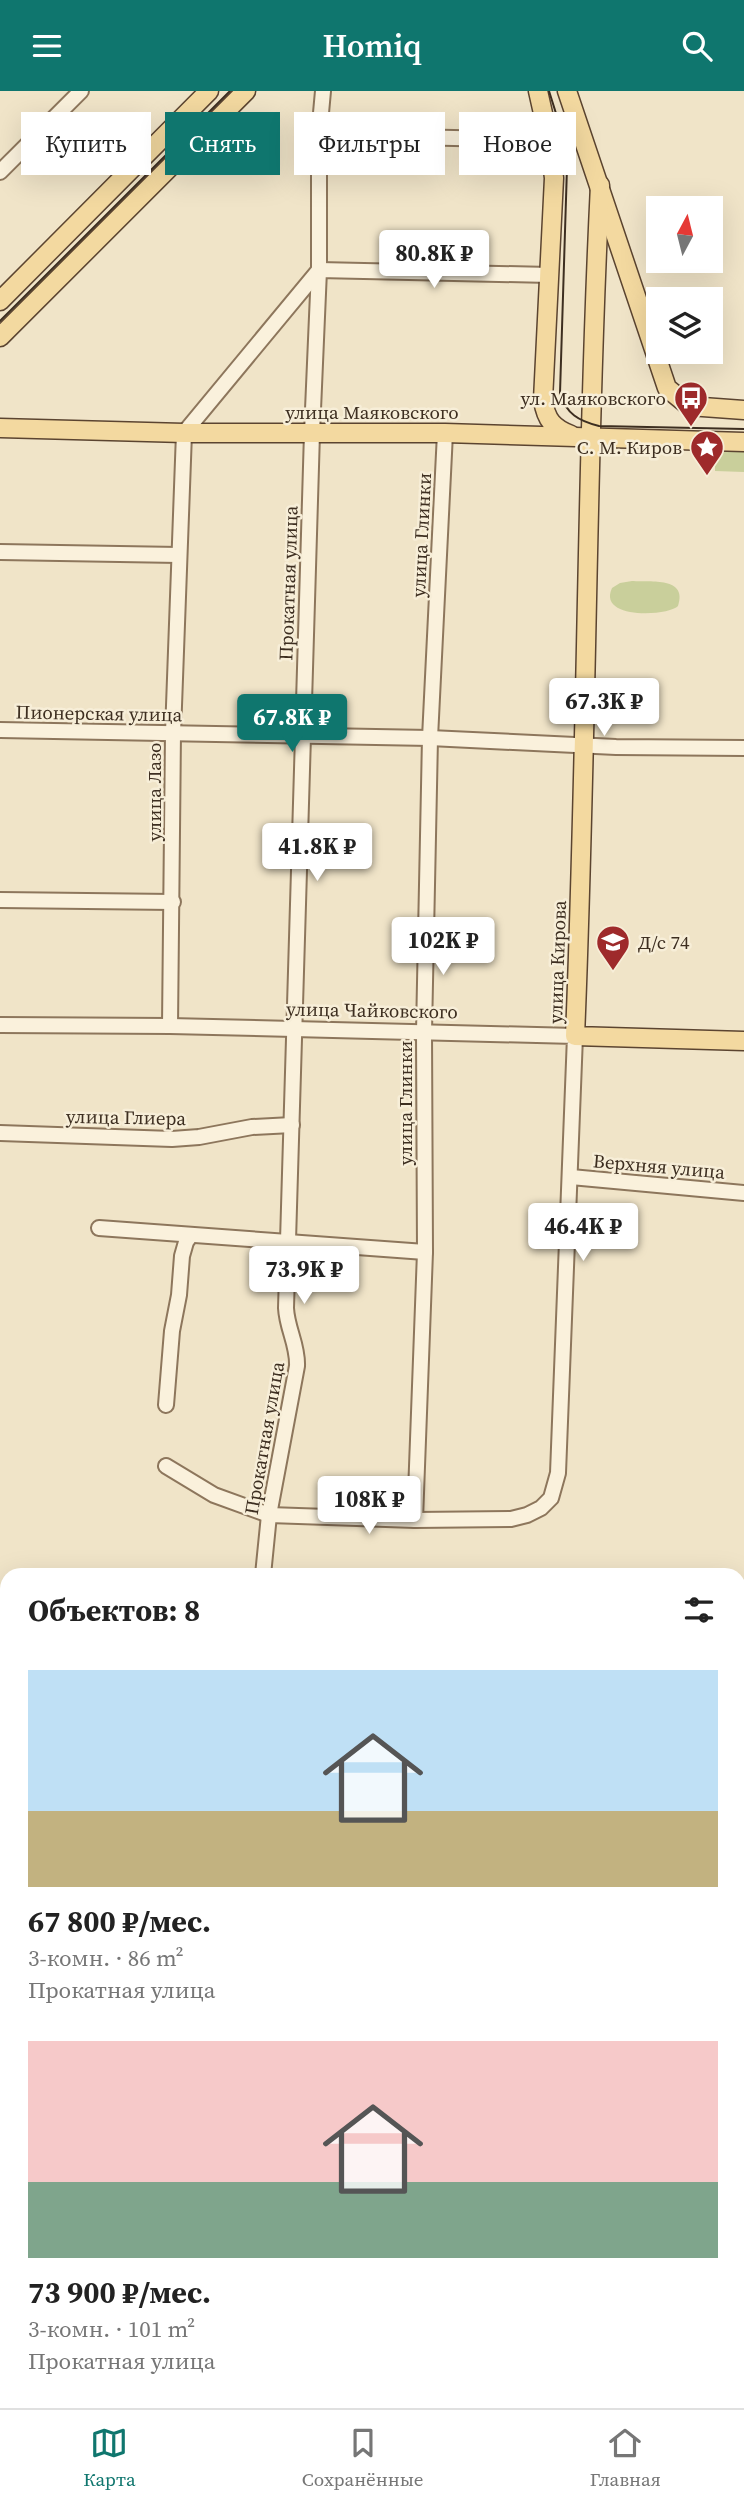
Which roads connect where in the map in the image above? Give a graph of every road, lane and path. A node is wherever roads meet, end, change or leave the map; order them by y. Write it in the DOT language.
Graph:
graph roads {
  1 [pos="81,91"];
  2 [pos="209,91"];
  3 [pos="246,91"];
  4 [pos="323,91"];
  5 [pos="538,91"];
  6 [pos="567,91"];
  7 [pos="322,112"];
  8 [pos="543,112"];
  9 [pos="0,172"];
  10 [pos="320,175"];
  11 [pos="554,175"];
  12 [pos="600,185"];
  13 [pos="319,270"];
  14 [pos="550,275"];
  15 [pos="0,301"];
  16 [pos="0,337"];
  17 [pos="744,410"];
  18 [pos="0,428"];
  19 [pos="184,433"];
  20 [pos="312,433"];
  21 [pos="445,433"];
  22 [pos="585,438"];
  23 [pos="744,442"];
  24 [pos="0,552"];
  25 [pos="179,555"];
  26 [pos="0,730"];
  27 [pos="173,733"];
  28 [pos="303,736"];
  29 [pos="430,738"];
  30 [pos="584,745"];
  31 [pos="744,748"];
  32 [pos="0,900"];
  33 [pos="173,902"];
  34 [pos="0,1025"];
  35 [pos="170,1026"];
  36 [pos="295,1030"];
  37 [pos="424,1032"];
  38 [pos="575,1036"];
  39 [pos="744,1041"];
  40 [pos="292,1125"];
  41 [pos="0,1133"];
  42 [pos="571,1177"];
  43 [pos="744,1193"];
  44 [pos="99,1228"];
  45 [pos="191,1235"];
  46 [pos="288,1243"];
  47 [pos="425,1252"];
  48 [pos="166,1405"];
  49 [pos="166,1466"];
  50 [pos="269,1515"];
  51 [pos="415,1520"];
  52 [pos="264,1568"];
  1 -- 9 [label="street"];
  2 -- 15 [label="main road"];
  3 -- 16 [label="main road"];
  4 -- 7 [label="street, Прокатная улица"];
  5 -- 8 [label="main road"];
  6 -- 12 [label="main road"];
  10 -- 13 [label="street, Прокатная улица"];
  11 -- 14 [label="main road"];
  12 -- 17 [label="main road"];
  12 -- 22 [label="main road, улица Кирова"];
  13 -- 14 [label="street"];
  13 -- 19 [label="street"];
  13 -- 20 [label="street, Прокатная улица"];
  14 -- 22 [label="main road"];
  18 -- 19 [label="main road, улица Маяковского"];
  19 -- 20 [label="main road, улица Маяковского"];
  19 -- 25 [label="street, улица Лазо"];
  20 -- 21 [label="main road, улица Маяковского"];
  20 -- 28 [label="street, Прокатная улица"];
  21 -- 22 [label="main road, улица Маяковского"];
  21 -- 29 [label="street, улица Глинки"];
  22 -- 23 [label="main road, улица Маяковского"];
  22 -- 30 [label="main road, улица Кирова"];
  24 -- 25 [label="street"];
  25 -- 27 [label="street, улица Лазо"];
  26 -- 27 [label="street, Пионерская улица"];
  27 -- 28 [label="street, Пионерская улица"];
  27 -- 33 [label="street, улица Лазо"];
  28 -- 29 [label="street, Пионерская улица"];
  28 -- 36 [label="street, Прокатная улица"];
  29 -- 30 [label="street, Пионерская улица"];
  29 -- 37 [label="street, улица Глинки"];
  30 -- 31 [label="street, Пионерская улица"];
  30 -- 38 [label="main road, улица Кирова"];
  32 -- 33 [label="street"];
  33 -- 35 [label="street, улица Лазо"];
  34 -- 35 [label="street, улица Чайковского"];
  35 -- 36 [label="street, улица Чайковского"];
  36 -- 37 [label="street, улица Чайковского"];
  36 -- 40 [label="street, Прокатная улица"];
  37 -- 38 [label="street, улица Чайковского"];
  37 -- 47 [label="street, улица Глинки"];
  38 -- 39 [label="main road, улица Чайковского"];
  38 -- 42 [label="street, улица Кирова"];
  40 -- 41 [label="street, улица Глиера"];
  40 -- 46 [label="street, Прокатная улица"];
  42 -- 43 [label="street, Верхняя улица"];
  42 -- 51 [label="street, улица Кирова"];
  44 -- 45 [label="street"];
  45 -- 46 [label="street"];
  45 -- 48 [label="street"];
  46 -- 47 [label="street"];
  46 -- 50 [label="street, Прокатная улица"];
  47 -- 51 [label="street, улица Глинки"];
  49 -- 50 [label="street"];
  50 -- 51 [label="street"];
  50 -- 52 [label="street, Прокатная улица"];
}
